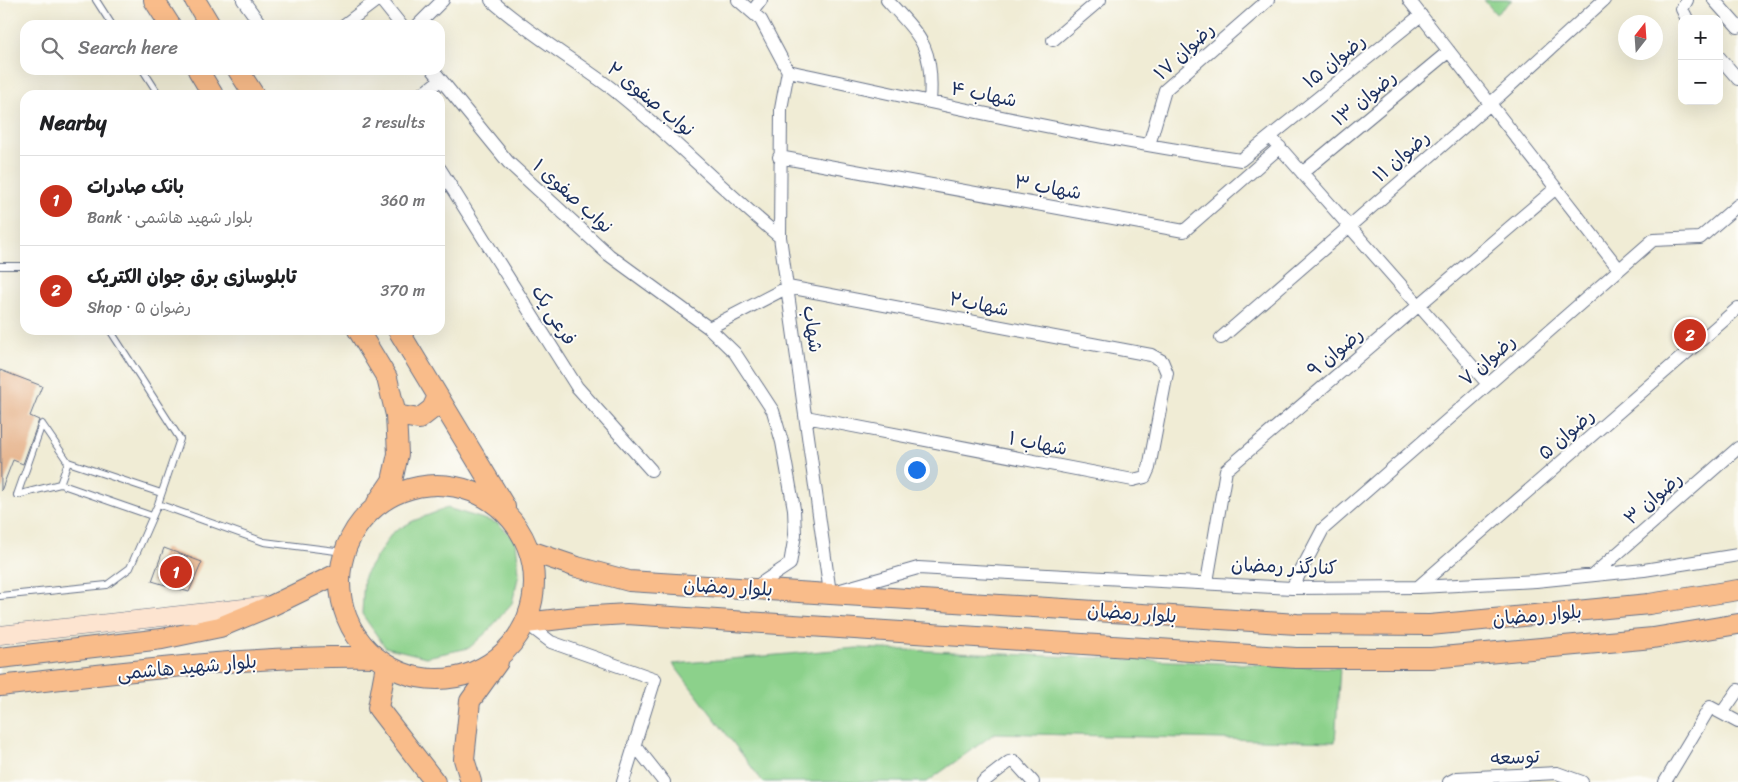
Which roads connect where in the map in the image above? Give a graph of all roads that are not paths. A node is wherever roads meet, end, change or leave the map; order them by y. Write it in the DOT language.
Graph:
graph roads {
  1 [pos="96,0"];
  2 [pos="154,0"];
  3 [pos="195,0"];
  4 [pos="243,0"];
  5 [pos="377,0"];
  6 [pos="381,0"];
  7 [pos="443,0"];
  8 [pos="490,0"];
  9 [pos="738,0"];
  10 [pos="761,0"];
  11 [pos="887,0"];
  12 [pos="1100,0"];
  13 [pos="1268,0"];
  14 [pos="1409,0"];
  15 [pos="1604,0"];
  16 [pos="1688,0"];
  17 [pos="1714,0"];
  18 [pos="752,12"];
  19 [pos="1421,15"];
  20 [pos="1685,15"];
  21 [pos="109,20"];
  22 [pos="167,20"];
  23 [pos="207,20"];
  24 [pos="257,20"];
  25 [pos="351,20"];
  26 [pos="397,20"];
  27 [pos="423,20"];
  28 [pos="1738,27"];
  29 [pos="1054,40"];
  30 [pos="1449,52"];
  31 [pos="1722,60"];
  32 [pos="788,71"];
  33 [pos="145,75"];
  34 [pos="201,75"];
  35 [pos="241,75"];
  36 [pos="436,75"];
  37 [pos="1738,79"];
  38 [pos="156,90"];
  39 [pos="210,90"];
  40 [pos="251,90"];
  41 [pos="425,90"];
  42 [pos="930,102"];
  43 [pos="1490,104"];
  44 [pos="1270,137"];
  45 [pos="1149,145"];
  46 [pos="1280,147"];
  47 [pos="1174,150"];
  48 [pos="779,158"];
  49 [pos="1302,173"];
  50 [pos="445,177"];
  51 [pos="1556,188"];
  52 [pos="1738,205"];
  53 [pos="1349,226"];
  54 [pos="780,237"];
  55 [pos="0,266"];
  56 [pos="20,266"];
  57 [pos="1619,269"];
  58 [pos="788,287"];
  59 [pos="1418,306"];
  60 [pos="1738,308"];
  61 [pos="709,328"];
  62 [pos="113,335"];
  63 [pos="361,335"];
  64 [pos="401,335"];
  65 [pos="1221,338"];
  66 [pos="1162,361"];
  67 [pos="1488,384"];
  68 [pos="438,396"];
  69 [pos="396,415"];
  70 [pos="806,418"];
  71 [pos="1738,448"];
  72 [pos="68,462"];
  73 [pos="651,470"];
  74 [pos="60,484"];
  75 [pos="161,493"];
  76 [pos="158,504"];
  77 [pos="374,506"];
  78 [pos="152,516"];
  79 [pos="512,520"];
  80 [pos="530,550"];
  81 [pos="344,552"];
  82 [pos="1738,555"];
  83 [pos="339,573"];
  84 [pos="1592,575"];
  85 [pos="1207,582"];
  86 [pos="754,588"];
  87 [pos="1292,588"];
  88 [pos="1418,588"];
  89 [pos="1738,590"];
  90 [pos="830,593"];
  91 [pos="0,596"];
  92 [pos="273,605"];
  93 [pos="1021,605"];
  94 [pos="526,623"];
  95 [pos="1738,624"];
  96 [pos="0,635"];
  97 [pos="1019,638"];
  98 [pos="502,656"];
  99 [pos="0,658"];
  100 [pos="380,661"];
  101 [pos="0,686"];
  102 [pos="1738,690"];
  103 [pos="1722,713"];
  104 [pos="1738,722"];
  105 [pos="634,744"];
  106 [pos="1027,780"];
  107 [pos="435,782"];
  108 [pos="472,782"];
  109 [pos="623,782"];
  110 [pos="664,782"];
  111 [pos="983,782"];
  112 [pos="1449,782"];
  113 [pos="1582,782"];
  114 [pos="1665,782"];
  1 -- 21 [label="lane"];
  2 -- 22 [label="main road"];
  3 -- 23 [label="main road"];
  4 -- 24 [label="street"];
  5 -- 25 [label="street"];
  6 -- 26 [label="street"];
  7 -- 27 [label="street"];
  8 -- 54 [label="street, نواب صفوی ۲"];
  9 -- 18 [label="street"];
  10 -- 18 [label="street"];
  11 -- 42 [label="street"];
  12 -- 29 [label="street"];
  13 -- 45 [label="street, رضوان ۱۷"];
  14 -- 19 [label="street"];
  15 -- 43 [label="street, رضوان ۱۱"];
  16 -- 20 [label="street"];
  17 -- 28 [label="street"];
  18 -- 32 [label="street"];
  19 -- 30 [label="street"];
  19 -- 44 [label="street, رضوان ۱۵"];
  30 -- 43 [label="street"];
  30 -- 49 [label="street, رضوان ۱۳"];
  31 -- 37 [label="street"];
  32 -- 42 [label="street, شهاب ۴"];
  32 -- 48 [label="street, شهاب"];
  33 -- 38 [label="lane"];
  34 -- 39 [label="main road"];
  35 -- 40 [label="main road"];
  36 -- 41 [label="street"];
  36 -- 61 [label="street, نواب صفوی ۱"];
  42 -- 45 [label="street, شهاب ۴"];
  43 -- 51 [label="street"];
  43 -- 53 [label="street, رضوان ۱۱"];
  44 -- 46 [label="street"];
  44 -- 47 [label="street, رضوان ۱۵"];
  45 -- 47 [label="street, شهاب ۴"];
  46 -- 48 [label="street, شهاب ۳"];
  46 -- 49 [label="street"];
  48 -- 54 [label="street, شهاب"];
  49 -- 53 [label="street"];
  50 -- 73 [label="street, فرعی یک"];
  51 -- 57 [label="street"];
  51 -- 59 [label="street, رضوان ۹"];
  52 -- 57 [label="street, رضوان ۷"];
  53 -- 59 [label="street"];
  53 -- 65 [label="street, رضوان ۱۱"];
  54 -- 58 [label="street, شهاب"];
  55 -- 56 [label="lane"];
  57 -- 67 [label="street, رضوان ۷"];
  58 -- 61 [label="street"];
  58 -- 66 [label="street, شهاب۲"];
  58 -- 70 [label="street, شهاب"];
  59 -- 67 [label="street"];
  59 -- 85 [label="street, رضوان ۹"];
  60 -- 88 [label="street, رضوان ۵"];
  61 -- 86 [label="street, نواب صفوی ۱"];
  62 -- 75 [label="lane"];
  63 -- 69 [label="main road"];
  64 -- 68 [label="main road"];
  66 -- 70 [label="street, شهاب ۱"];
  67 -- 87 [label="street, رضوان ۷"];
  68 -- 69 [label="main road"];
  68 -- 79 [label="main road"];
  69 -- 77 [label="main road"];
  70 -- 90 [label="street, شهاب"];
  71 -- 84 [label="street, رضوان ۳"];
  72 -- 74 [label="lane"];
  72 -- 74 [label="lane"];
  72 -- 75 [label="lane"];
  74 -- 78 [label="lane"];
  75 -- 76 [label="lane"];
  76 -- 78 [label="lane"];
  76 -- 81 [label="lane"];
  77 -- 79 [label="main road"];
  77 -- 81 [label="main road"];
  78 -- 91 [label="lane"];
  79 -- 80 [label="main road"];
  80 -- 86 [label="main road, بلوار رمضان"];
  80 -- 94 [label="main road"];
  81 -- 83 [label="main road"];
  82 -- 84 [label="street, کنارگذر رمضان"];
  83 -- 92 [label="main road, بلوار شهید هاشمی"];
  83 -- 100 [label="main road"];
  84 -- 88 [label="street, کنارگذر رمضان"];
  85 -- 87 [label="street, کنارگذر رمضان"];
  85 -- 90 [label="street, کنارگذر رمضان"];
  86 -- 90 [label="main road, بلوار رمضان"];
  87 -- 88 [label="street, کنارگذر رمضان"];
  89 -- 93 [label="main road, بلوار رمضان"];
  90 -- 93 [label="main road, بلوار رمضان"];
  92 -- 96 [label="street"];
  92 -- 99 [label="main road, بلوار شهید هاشمی"];
  93 -- 97 [label="main road"];
  94 -- 97 [label="main road, بلوار رمضان"];
  94 -- 98 [label="main road"];
  94 -- 105 [label="street"];
  95 -- 97 [label="main road, بلوار رمضان"];
  98 -- 100 [label="main road"];
  98 -- 108 [label="main road"];
  100 -- 101 [label="main road, بلوار شهید هاشمی"];
  100 -- 107 [label="main road"];
  102 -- 103 [label="street"];
  103 -- 104 [label="street"];
  103 -- 114 [label="street"];
  105 -- 109 [label="street"];
  105 -- 110 [label="street"];
  106 -- 111 [label="street"];
  112 -- 113 [label="street, توسعه"];
}
